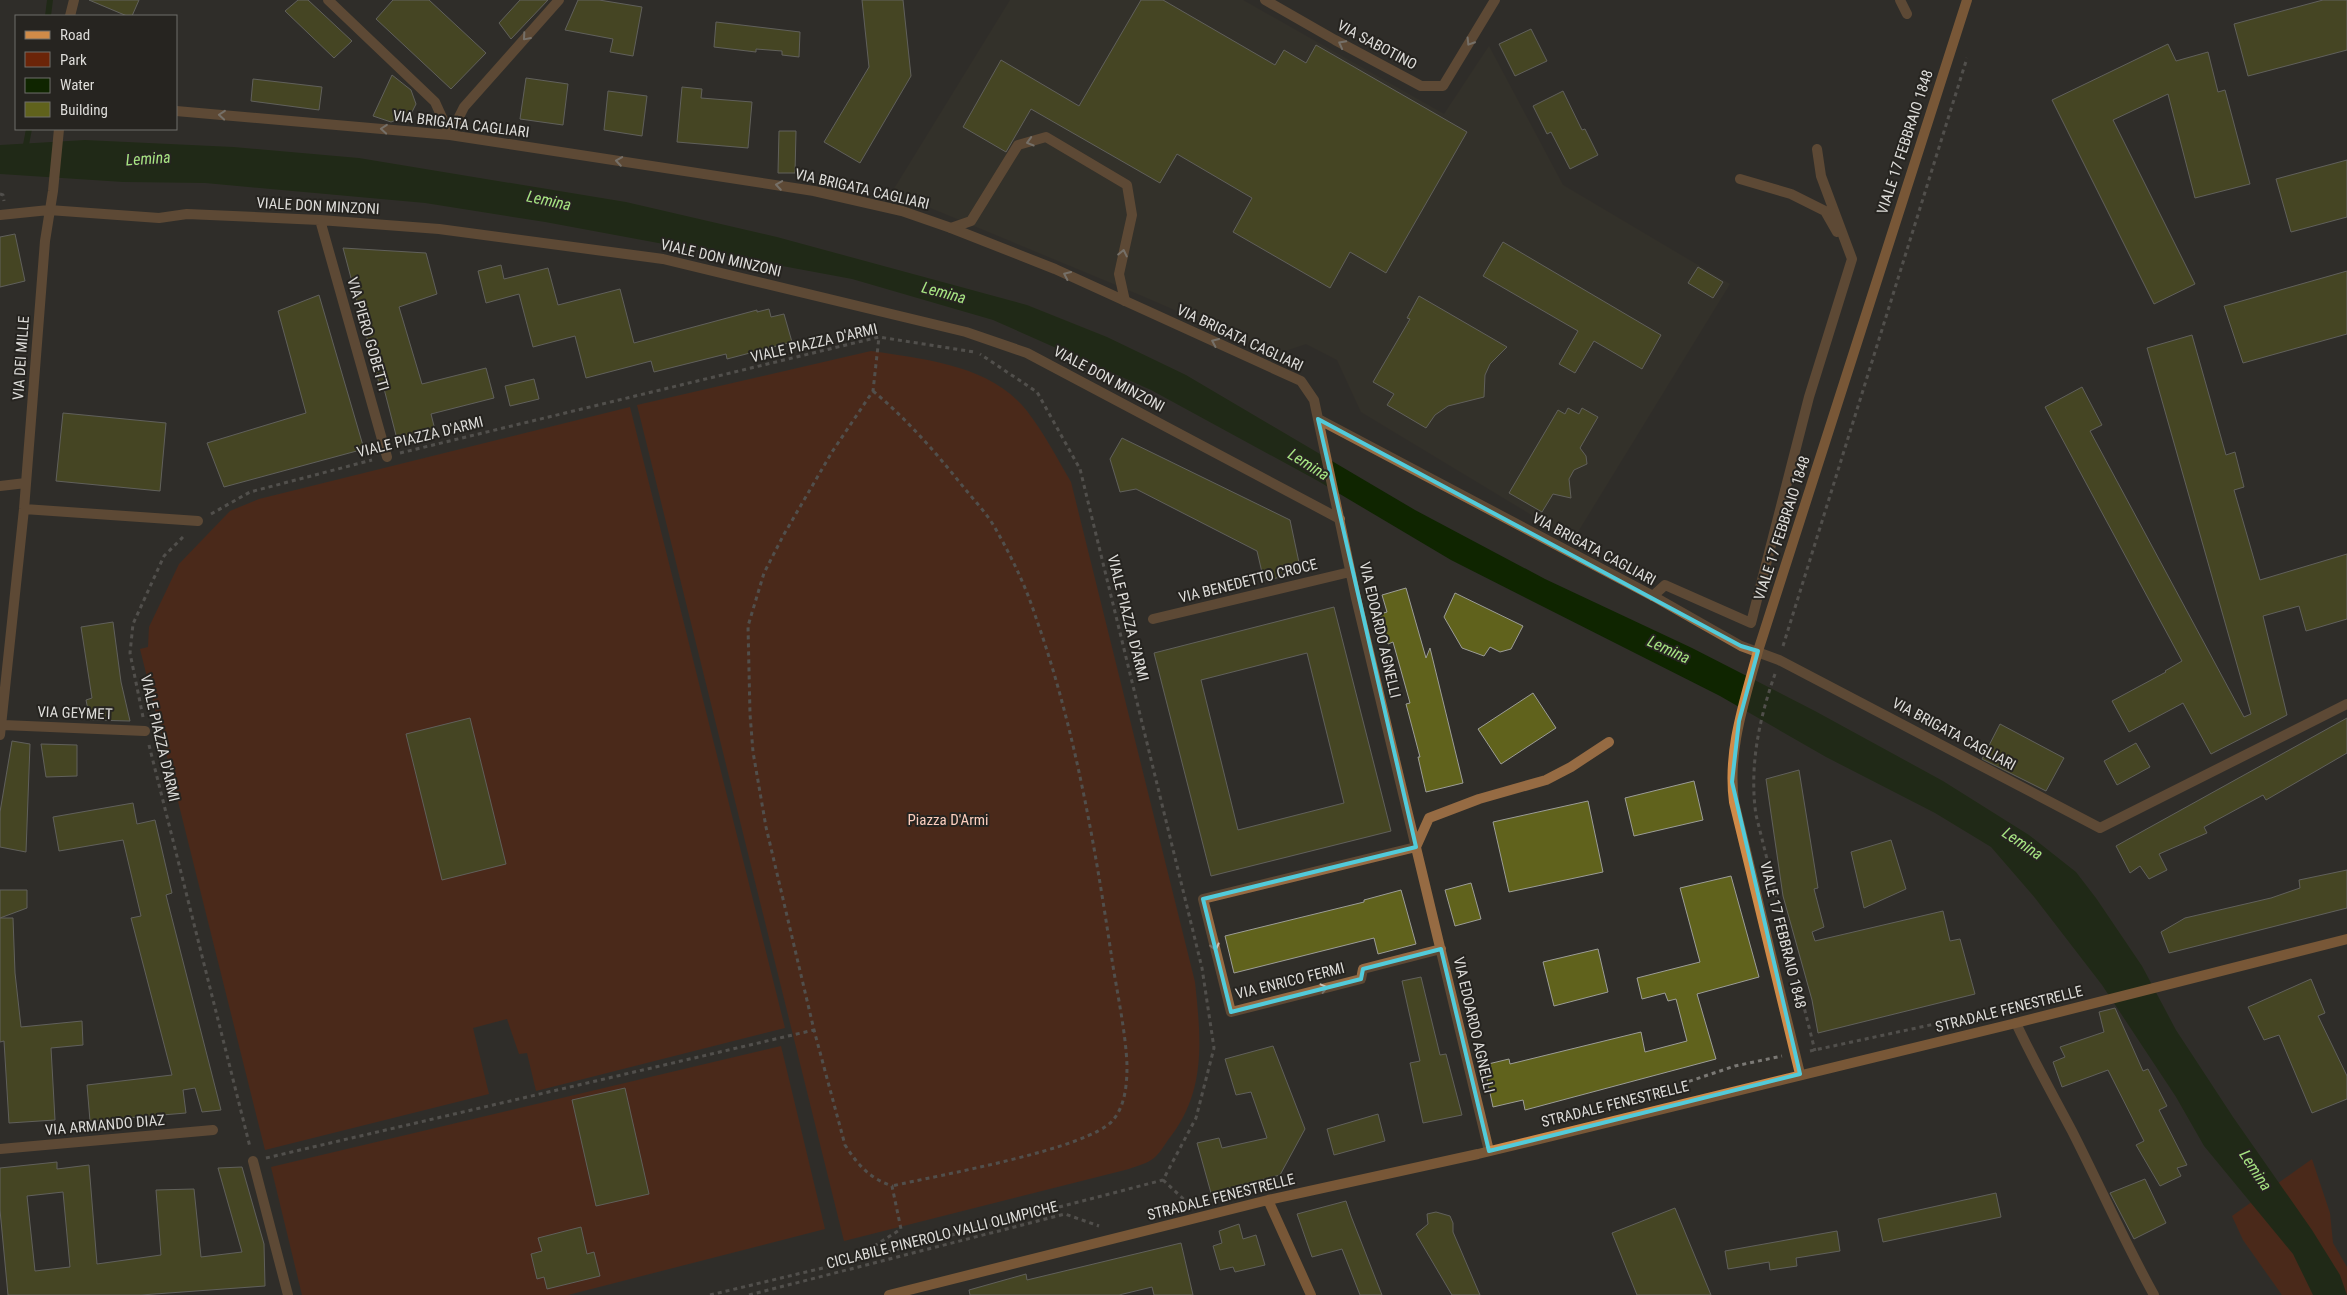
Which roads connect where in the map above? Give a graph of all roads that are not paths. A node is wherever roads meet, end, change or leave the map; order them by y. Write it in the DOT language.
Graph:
graph roads {
  1 [pos="74,0"];
  2 [pos="328,0"];
  3 [pos="559,0"];
  4 [pos="1265,0"];
  5 [pos="1495,0"];
  6 [pos="1900,0"];
  7 [pos="1967,0"];
  8 [pos="1907,14"];
  9 [pos="70,15"];
  10 [pos="178,111"];
  11 [pos="58,130"];
  12 [pos="450,135"];
  13 [pos="1817,149"];
  14 [pos="1740,179"];
  15 [pos="49,210"];
  16 [pos="0,215"];
  17 [pos="320,220"];
  18 [pos="951,228"];
  19 [pos="1852,259"];
  20 [pos="1125,301"];
  21 [pos="1318,419"];
  22 [pos="387,457"];
  23 [pos="26,483"];
  24 [pos="0,486"];
  25 [pos="24,509"];
  26 [pos="1340,518"];
  27 [pos="198,521"];
  28 [pos="1350,572"];
  29 [pos="1653,596"];
  30 [pos="1153,619"];
  31 [pos="1758,651"];
  32 [pos="2347,704"];
  33 [pos="1,730"];
  34 [pos="146,731"];
  35 [pos="1609,742"];
  36 [pos="1416,847"];
  37 [pos="2347,939"];
  38 [pos="1440,949"];
  39 [pos="2016,1023"];
  40 [pos="1800,1074"];
  41 [pos="213,1130"];
  42 [pos="0,1149"];
  43 [pos="1489,1151"];
  44 [pos="253,1162"];
  45 [pos="1268,1200"];
  46 [pos="288,1295"];
  47 [pos="889,1295"];
  48 [pos="1311,1295"];
  49 [pos="2154,1295"];
  1 -- 9 [label="street"];
  2 -- 12 [label="street"];
  3 -- 12 [label="street, one-way"];
  5 -- 4 [label="street, VIA SABOTINO, one-way"];
  6 -- 8 [label="street"];
  7 -- 31 [label="main road, VIALE 17 FEBBRAIO 1848"];
  12 -- 10 [label="street, VIA BRIGATA CAGLIARI, one-way"];
  11 -- 15 [label="street, VIA DEI MILLE"];
  18 -- 12 [label="street, VIA BRIGATA CAGLIARI, one-way"];
  13 -- 19 [label="street"];
  14 -- 19 [label="street"];
  15 -- 16 [label="street, VIALE DON MINZONI"];
  15 -- 17 [label="street, VIALE DON MINZONI"];
  15 -- 23 [label="street, VIA DEI MILLE"];
  17 -- 22 [label="street, VIA PIERO GOBETTI"];
  17 -- 26 [label="street, VIALE DON MINZONI"];
  20 -- 18 [label="street, VIA BRIGATA CAGLIARI, one-way"];
  20 -- 18 [label="street, one-way"];
  19 -- 29 [label="street"];
  21 -- 20 [label="street, VIA BRIGATA CAGLIARI, one-way"];
  21 -- 26 [label="street, VIA EDOARDO AGNELLI"];
  21 -- 29 [label="street, VIA BRIGATA CAGLIARI"];
  23 -- 24 [label="street"];
  23 -- 25 [label="street, VIA DEI MILLE"];
  25 -- 27 [label="street"];
  25 -- 33 [label="street, VIA DEI MILLE"];
  26 -- 28 [label="street, VIA EDOARDO AGNELLI"];
  28 -- 30 [label="street, VIA BENEDETTO CROCE"];
  28 -- 36 [label="street, VIA EDOARDO AGNELLI"];
  29 -- 31 [label="street, VIA BRIGATA CAGLIARI"];
  31 -- 32 [label="street, VIA BRIGATA CAGLIARI"];
  31 -- 40 [label="main road, VIALE 17 FEBBRAIO 1848"];
  33 -- 34 [label="street, VIA GEYMET"];
  35 -- 36 [label="street"];
  36 -- 38 [label="street, VIA EDOARDO AGNELLI"];
  36 -- 38 [label="street, VIA ENRICO FERMI, one-way"];
  37 -- 39 [label="main road, STRADALE FENESTRELLE"];
  38 -- 43 [label="street, VIA EDOARDO AGNELLI"];
  39 -- 40 [label="main road, STRADALE FENESTRELLE"];
  39 -- 49 [label="street"];
  40 -- 43 [label="main road, STRADALE FENESTRELLE"];
  41 -- 42 [label="street, VIA ARMANDO DIAZ"];
  43 -- 45 [label="main road, STRADALE FENESTRELLE"];
  44 -- 46 [label="street"];
  45 -- 47 [label="main road, STRADALE FENESTRELLE"];
  45 -- 48 [label="main road"];
}
